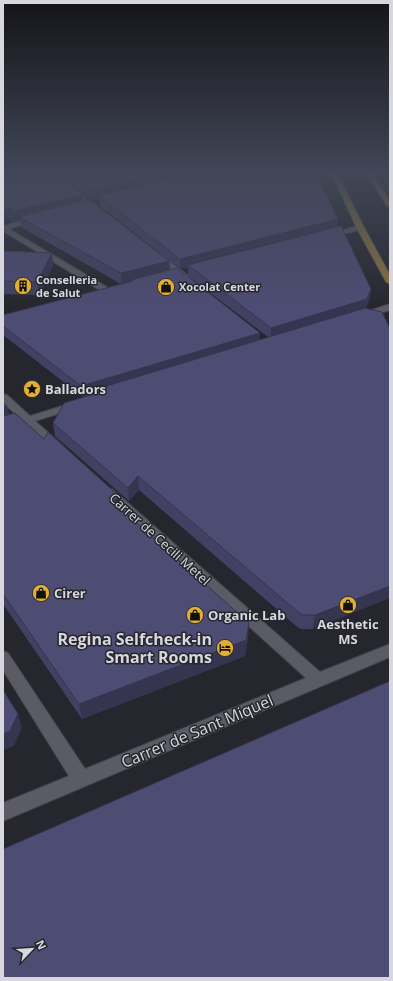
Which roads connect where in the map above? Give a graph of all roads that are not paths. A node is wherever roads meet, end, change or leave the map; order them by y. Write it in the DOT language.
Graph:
graph roads {
  1 [pos="37,219"];
  2 [pos="356,219"];
  3 [pos="360,227"];
  4 [pos="3,228"];
  5 [pos="322,237"];
  6 [pos="150,250"];
  7 [pos="390,282"];
  8 [pos="192,283"];
  9 [pos="94,296"];
  10 [pos="390,307"];
  11 [pos="352,319"];
  12 [pos="3,397"];
  13 [pos="88,401"];
  14 [pos="28,420"];
  15 [pos="3,427"];
  16 [pos="64,452"];
  17 [pos="99,483"];
  18 [pos="390,650"];
  19 [pos="3,657"];
  20 [pos="318,680"];
  21 [pos="81,779"];
  22 [pos="3,812"];
  1 -- 4 [label="street"];
  2 -- 3 [label="main road"];
  3 -- 5 [label="street"];
  3 -- 7 [label="main road"];
  4 -- 9 [label="street"];
  6 -- 8 [label="street"];
  10 -- 11 [label="street"];
  12 -- 14 [label="street"];
  13 -- 14 [label="street"];
  14 -- 15 [label="street"];
  14 -- 16 [label="street"];
  17 -- 20 [label="street, Carrer de Cecili Metel"];
  18 -- 20 [label="street, Carrer de Sant Miquel"];
  19 -- 21 [label="street"];
  20 -- 21 [label="street, Carrer de Sant Miquel"];
  21 -- 22 [label="street, Carrer de Sant Miquel"];
}
